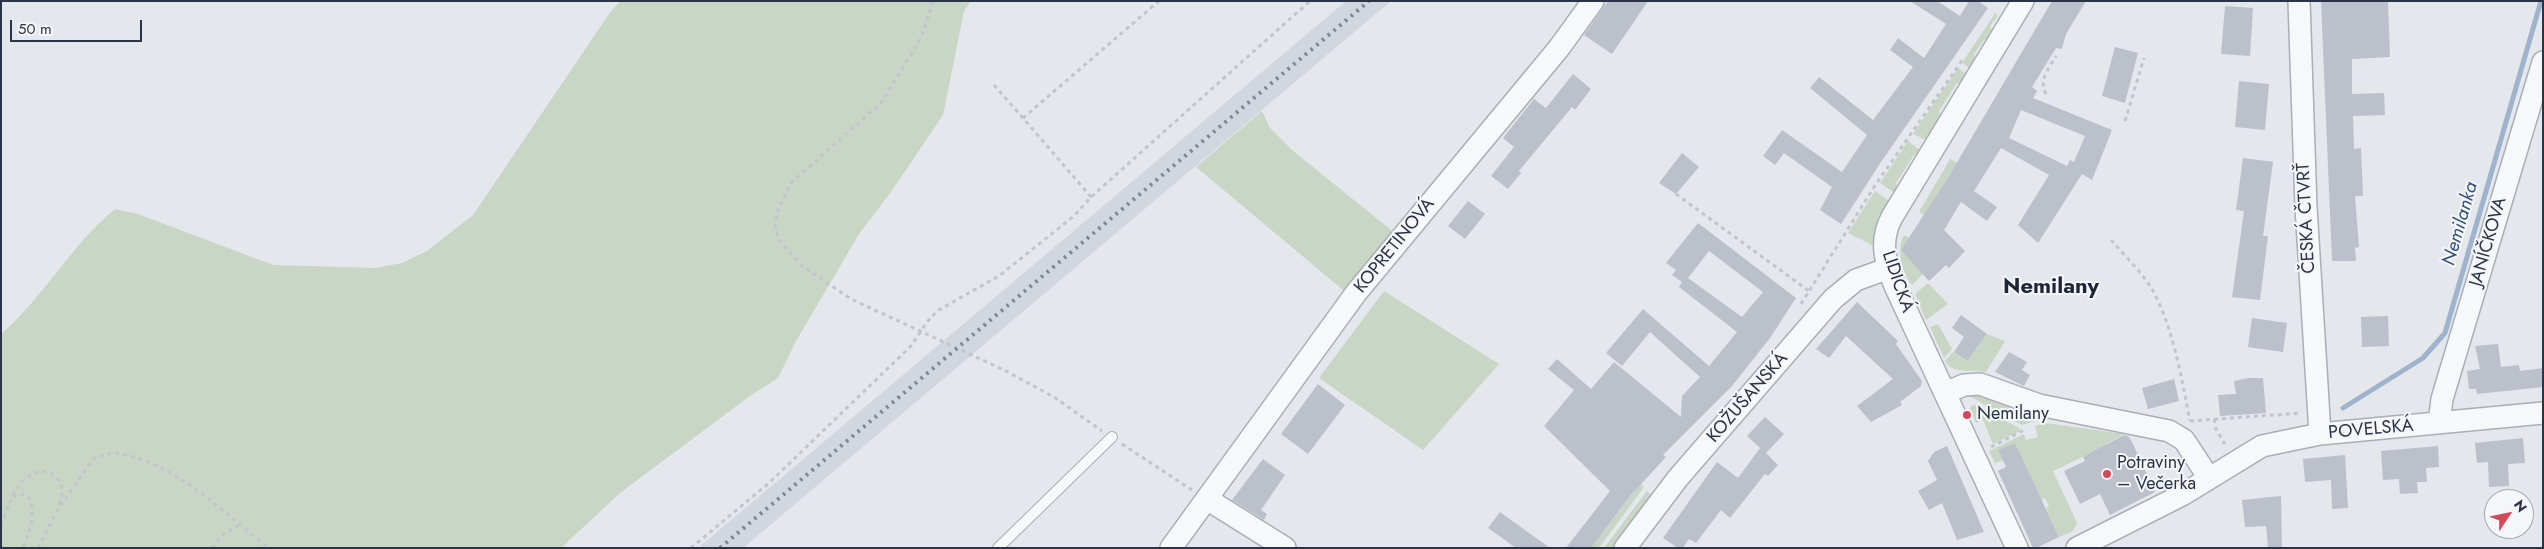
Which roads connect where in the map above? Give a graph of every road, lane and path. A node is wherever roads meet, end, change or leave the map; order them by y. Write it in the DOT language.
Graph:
graph roads {
  1 [pos="933,1"];
  2 [pos="1159,1"];
  3 [pos="1310,1"];
  4 [pos="1593,1"];
  5 [pos="2023,1"];
  6 [pos="2299,1"];
  7 [pos="1968,52"];
  8 [pos="2056,56"];
  9 [pos="2144,58"];
  10 [pos="2543,62"];
  11 [pos="994,85"];
  12 [pos="2046,94"];
  13 [pos="1023,118"];
  14 [pos="2126,121"];
  15 [pos="1676,194"];
  16 [pos="1091,197"];
  17 [pos="2111,240"];
  18 [pos="1888,268"];
  19 [pos="1809,291"];
  20 [pos="1798,309"];
  21 [pos="921,331"];
  22 [pos="1945,393"];
  23 [pos="2318,412"];
  24 [pos="2543,413"];
  25 [pos="2214,419"];
  26 [pos="2439,423"];
  27 [pos="2026,429"];
  28 [pos="2320,434"];
  29 [pos="1112,437"];
  30 [pos="1984,451"];
  31 [pos="2235,461"];
  32 [pos="2209,478"];
  33 [pos="12,497"];
  34 [pos="1207,500"];
  35 [pos="57,511"];
  36 [pos="1,525"];
  37 [pos="239,525"];
  38 [pos="23,548"];
  39 [pos="38,548"];
  40 [pos="212,548"];
  41 [pos="269,548"];
  42 [pos="691,548"];
  43 [pos="998,548"];
  44 [pos="1171,548"];
  45 [pos="1285,548"];
  46 [pos="1625,548"];
  47 [pos="2017,548"];
  48 [pos="2077,548"];
  1 -- 21 [label="path"];
  2 -- 13 [label="path"];
  3 -- 16 [label="path"];
  4 -- 34 [label="street, KOPRETINOVÁ"];
  5 -- 18 [label="street, LIDICKÁ"];
  6 -- 23 [label="street, ČESKÁ ČTVRŤ"];
  7 -- 19 [label="path"];
  8 -- 12 [label="path"];
  9 -- 14 [label="path"];
  10 -- 26 [label="street, JANÍČKOVA"];
  11 -- 13 [label="path"];
  13 -- 16 [label="path"];
  15 -- 19 [label="path"];
  16 -- 21 [label="path"];
  17 -- 25 [label="path"];
  18 -- 22 [label="street, LIDICKÁ"];
  18 -- 46 [label="street, KOŽUŠANSKÁ"];
  19 -- 20 [label="path"];
  21 -- 29 [label="path"];
  21 -- 42 [label="path"];
  22 -- 32 [label="street"];
  22 -- 47 [label="street, LIDICKÁ"];
  23 -- 25 [label="path"];
  23 -- 28 [label="street, ČESKÁ ČTVRŤ"];
  24 -- 26 [label="street, POVELSKÁ"];
  25 -- 31 [label="path"];
  26 -- 28 [label="street, POVELSKÁ"];
  27 -- 30 [label="path"];
  28 -- 31 [label="street, POVELSKÁ"];
  29 -- 34 [label="path"];
  29 -- 43 [label="lane"];
  31 -- 32 [label="street, POVELSKÁ"];
  32 -- 48 [label="street, POVELSKÁ"];
  33 -- 35 [label="path"];
  33 -- 36 [label="path"];
  33 -- 38 [label="path"];
  34 -- 44 [label="street, KOPRETINOVÁ"];
  34 -- 45 [label="street"];
  35 -- 37 [label="path"];
  35 -- 39 [label="path"];
  37 -- 40 [label="path"];
  37 -- 41 [label="path"];
}
